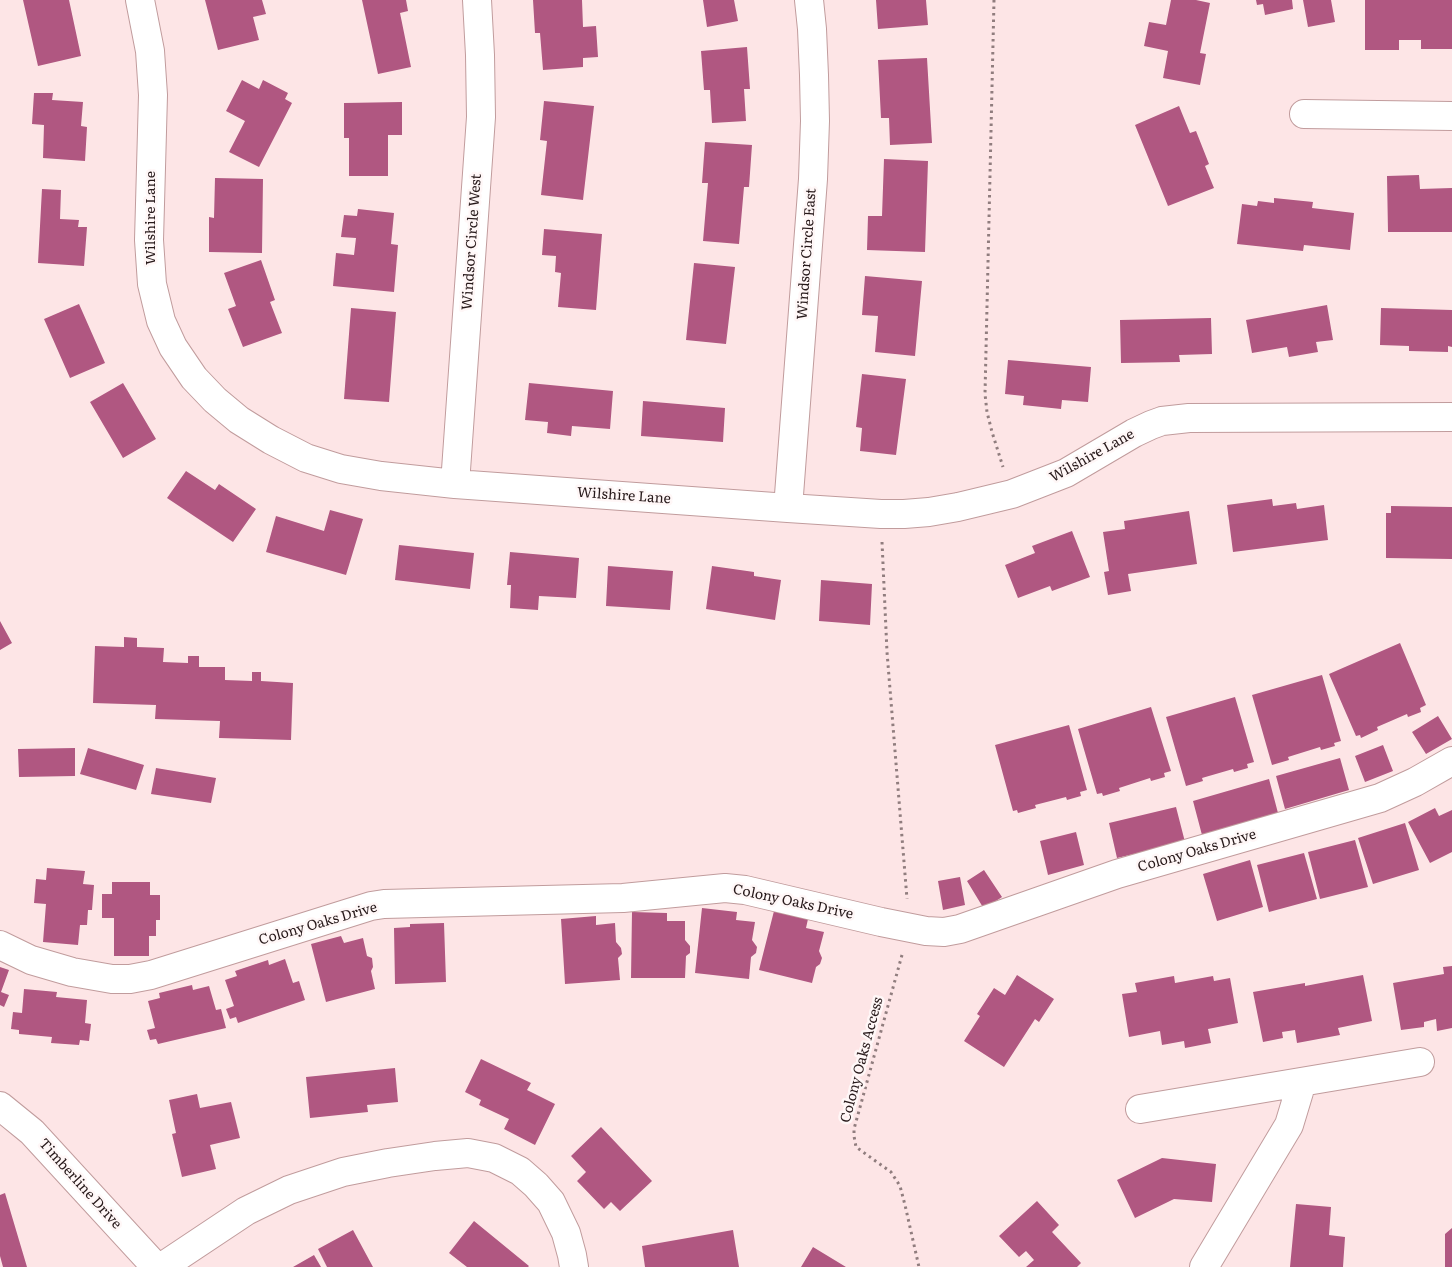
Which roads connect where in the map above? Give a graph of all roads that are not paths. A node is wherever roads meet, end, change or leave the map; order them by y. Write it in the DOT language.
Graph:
graph roads {
  1 [pos="140,0"];
  2 [pos="477,0"];
  3 [pos="809,0"];
  4 [pos="1304,114"];
  5 [pos="1452,116"];
  6 [pos="1452,417"];
  7 [pos="455,484"];
  8 [pos="788,508"];
  9 [pos="1452,761"];
  10 [pos="0,945"];
  11 [pos="1420,1062"];
  12 [pos="1302,1082"];
  13 [pos="0,1106"];
  14 [pos="1140,1109"];
  15 [pos="156,1267"];
  16 [pos="162,1267"];
  17 [pos="574,1267"];
  18 [pos="1204,1267"];
  1 -- 7 [label="street, Wilshire Lane"];
  2 -- 7 [label="street, Windsor Circle West"];
  3 -- 8 [label="street, Windsor Circle East"];
  4 -- 5 [label="street"];
  6 -- 8 [label="street, Wilshire Lane"];
  7 -- 8 [label="street, Wilshire Lane"];
  9 -- 10 [label="street, Colony Oaks Drive"];
  11 -- 12 [label="street"];
  12 -- 14 [label="street"];
  12 -- 18 [label="street"];
  13 -- 15 [label="street, Timberline Drive"];
  16 -- 17 [label="street"];
}
